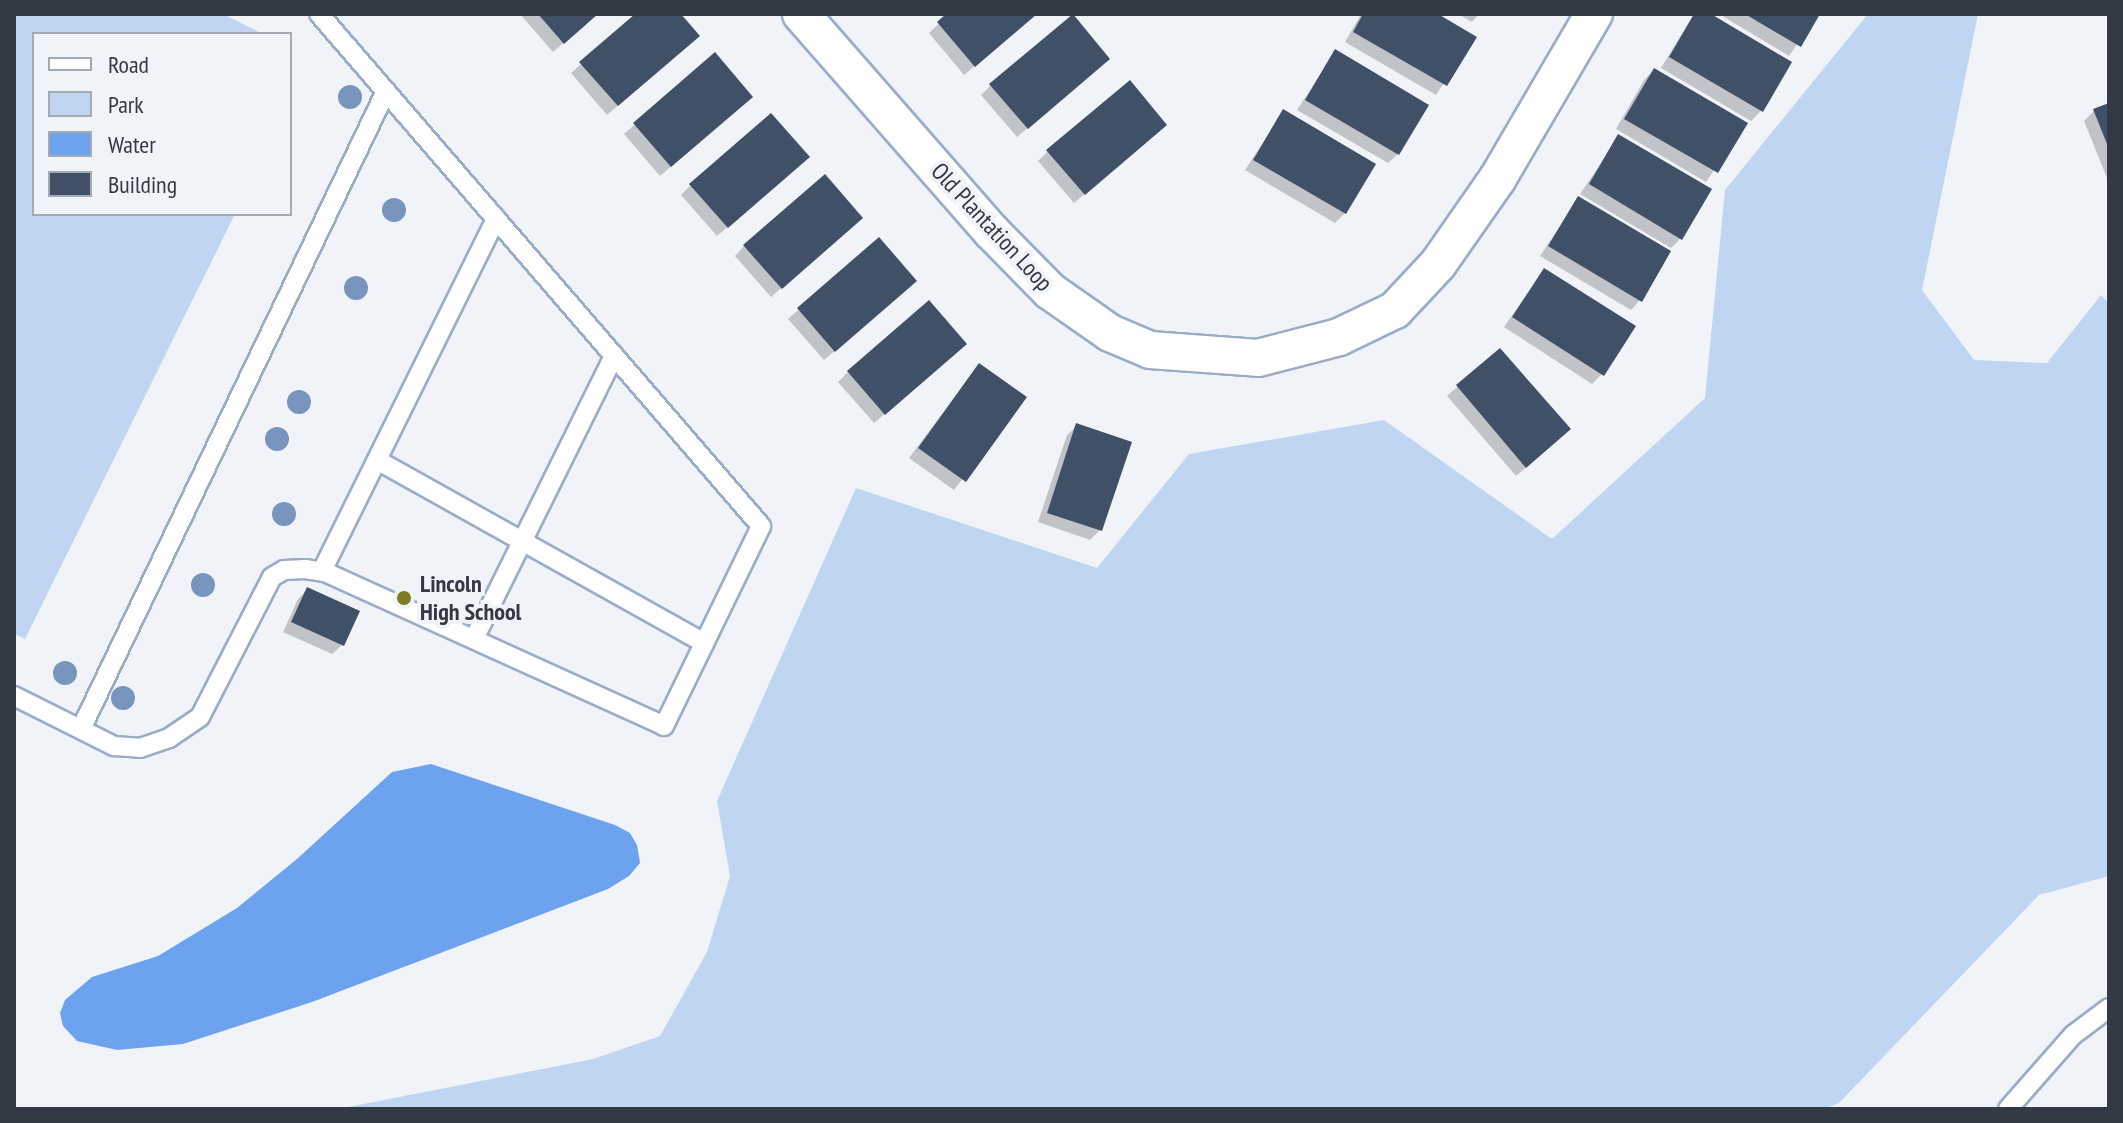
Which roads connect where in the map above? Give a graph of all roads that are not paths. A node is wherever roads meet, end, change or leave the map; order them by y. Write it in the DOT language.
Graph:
graph roads {
  1 [pos="319,14"];
  2 [pos="801,14"];
  3 [pos="1594,14"];
  4 [pos="386,91"];
  5 [pos="496,219"];
  6 [pos="614,356"];
  7 [pos="377,460"];
  8 [pos="522,541"];
  9 [pos="322,571"];
  10 [pos="474,639"];
  11 [pos="704,643"];
  12 [pos="14,696"];
  13 [pos="81,729"];
  14 [pos="2109,1008"];
  15 [pos="2008,1109"];
  1 -- 4 [label="lane"];
  2 -- 3 [label="street, Old Plantation Loop"];
  4 -- 5 [label="lane"];
  4 -- 13 [label="lane"];
  5 -- 6 [label="lane"];
  5 -- 7 [label="lane"];
  6 -- 8 [label="lane"];
  6 -- 11 [label="lane"];
  7 -- 8 [label="lane"];
  7 -- 9 [label="lane"];
  8 -- 10 [label="lane"];
  8 -- 11 [label="lane"];
  9 -- 10 [label="lane"];
  9 -- 13 [label="lane"];
  10 -- 11 [label="lane"];
  12 -- 13 [label="lane"];
  14 -- 15 [label="lane"];
}
